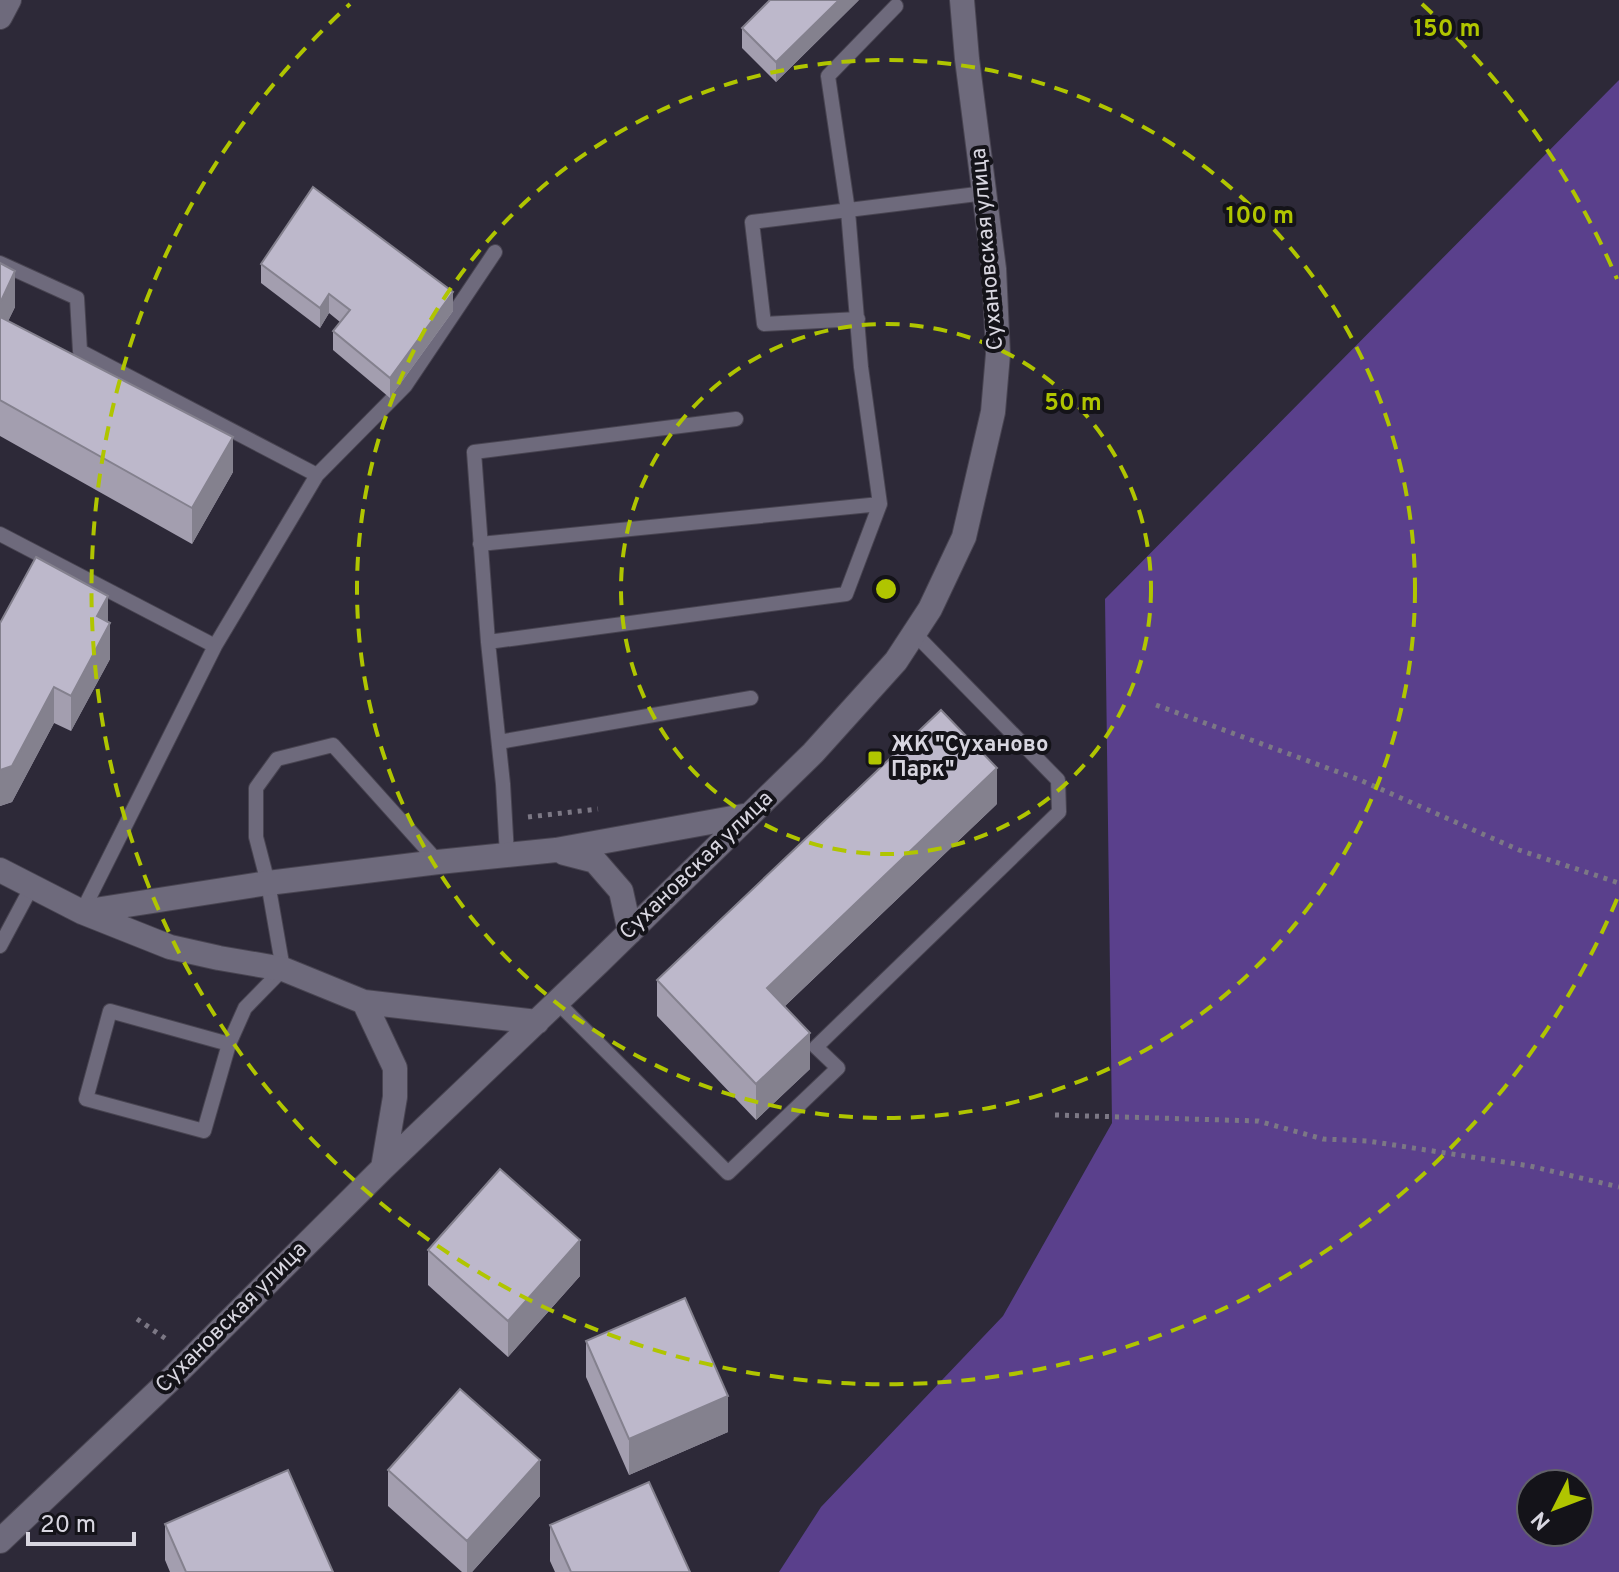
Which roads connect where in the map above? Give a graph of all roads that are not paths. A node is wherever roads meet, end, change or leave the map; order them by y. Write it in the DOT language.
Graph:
graph roads {
  1 [pos="9,0"];
  2 [pos="962,0"];
  3 [pos="896,6"];
  4 [pos="0,17"];
  5 [pos="985,193"];
  6 [pos="848,211"];
  7 [pos="495,252"];
  8 [pos="0,263"];
  9 [pos="858,319"];
  10 [pos="736,419"];
  11 [pos="317,475"];
  12 [pos="880,504"];
  13 [pos="0,534"];
  14 [pos="480,544"];
  15 [pos="914,633"];
  16 [pos="488,642"];
  17 [pos="215,646"];
  18 [pos="751,698"];
  19 [pos="499,742"];
  20 [pos="749,815"];
  21 [pos="556,850"];
  22 [pos="507,855"];
  23 [pos="438,862"];
  24 [pos="0,870"];
  25 [pos="268,883"];
  26 [pos="31,888"];
  27 [pos="82,912"];
  28 [pos="630,932"];
  29 [pos="0,946"];
  30 [pos="283,969"];
  31 [pos="364,1002"];
  32 [pos="557,1002"];
  33 [pos="537,1022"];
  34 [pos="229,1044"];
  35 [pos="383,1168"];
  36 [pos="0,1541"];
  1 -- 4 [label="street"];
  2 -- 5 [label="street, Сухановская улица"];
  3 -- 6 [label="lane"];
  5 -- 6 [label="lane"];
  5 -- 15 [label="street, Сухановская улица"];
  6 -- 9 [label="lane"];
  6 -- 9 [label="lane"];
  7 -- 11 [label="lane"];
  8 -- 11 [label="lane"];
  9 -- 12 [label="lane"];
  10 -- 14 [label="lane"];
  11 -- 17 [label="lane"];
  12 -- 14 [label="lane"];
  12 -- 16 [label="lane"];
  13 -- 17 [label="lane"];
  14 -- 16 [label="lane"];
  15 -- 20 [label="street, Сухановская улица"];
  15 -- 32 [label="lane"];
  16 -- 19 [label="lane"];
  17 -- 27 [label="lane"];
  18 -- 19 [label="lane"];
  19 -- 22 [label="lane"];
  20 -- 21 [label="street"];
  20 -- 28 [label="street, Сухановская улица"];
  21 -- 22 [label="street"];
  21 -- 28 [label="street"];
  22 -- 23 [label="street"];
  23 -- 25 [label="street"];
  23 -- 25 [label="lane"];
  24 -- 26 [label="street"];
  25 -- 27 [label="street"];
  25 -- 30 [label="lane"];
  26 -- 27 [label="street"];
  26 -- 29 [label="lane"];
  27 -- 30 [label="street"];
  28 -- 32 [label="street, Сухановская улица"];
  30 -- 31 [label="street"];
  30 -- 34 [label="lane"];
  31 -- 33 [label="street"];
  31 -- 35 [label="street"];
  32 -- 33 [label="street, Сухановская улица"];
  33 -- 35 [label="street, Сухановская улица"];
  34 -- 34 [label="lane"];
  35 -- 36 [label="street, Сухановская улица"];
}
